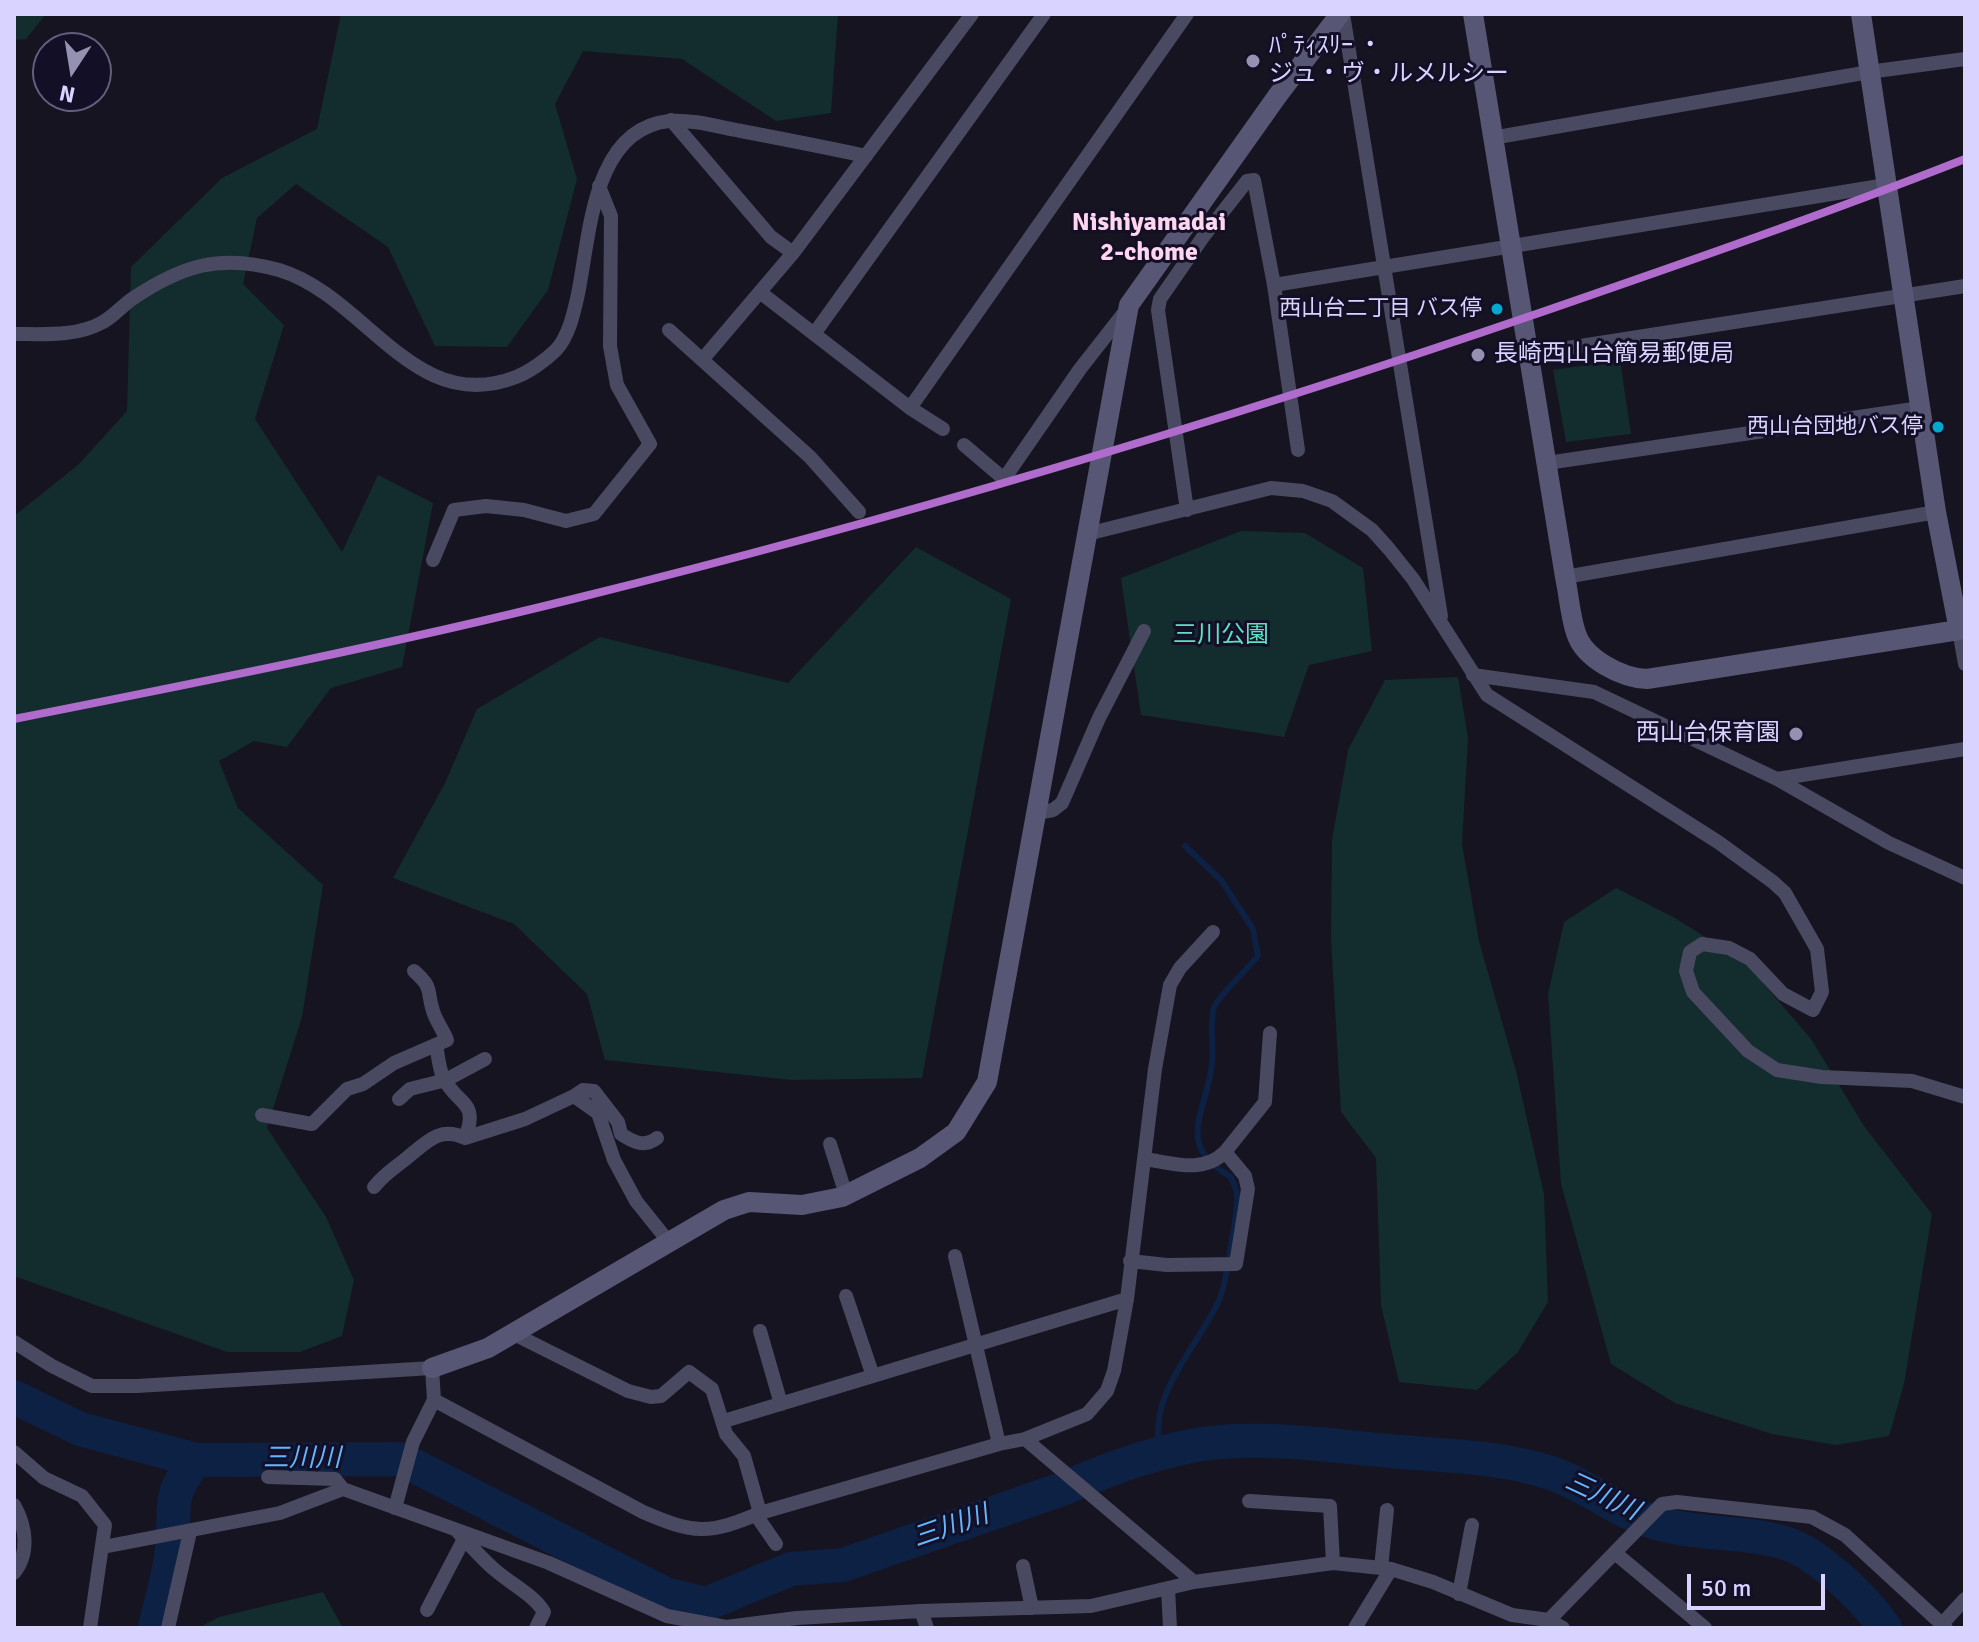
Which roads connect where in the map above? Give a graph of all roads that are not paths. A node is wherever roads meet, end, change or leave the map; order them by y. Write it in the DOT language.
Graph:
graph roads {
  1 [pos="972,14"];
  2 [pos="1044,14"];
  3 [pos="1187,14"];
  4 [pos="1342,14"];
  5 [pos="1473,14"];
  6 [pos="1861,14"];
  7 [pos="1965,59"];
  8 [pos="1869,72"];
  9 [pos="671,120"];
  10 [pos="1492,138"];
  11 [pos="866,156"];
  12 [pos="1886,185"];
  13 [pos="599,186"];
  14 [pos="1509,246"];
  15 [pos="793,253"];
  16 [pos="1385,267"];
  17 [pos="1274,285"];
  18 [pos="1965,286"];
  19 [pos="761,293"];
  20 [pos="1903,297"];
  21 [pos="1129,305"];
  22 [pos="669,330"];
  23 [pos="14,334"];
  24 [pos="814,334"];
  25 [pos="1529,354"];
  26 [pos="702,360"];
  27 [pos="910,408"];
  28 [pos="1920,408"];
  29 [pos="943,429"];
  30 [pos="964,445"];
  31 [pos="1298,450"];
  32 [pos="1547,463"];
  33 [pos="1187,510"];
  34 [pos="859,512"];
  35 [pos="1936,512"];
  36 [pos="1087,534"];
  37 [pos="433,560"];
  38 [pos="1565,577"];
  39 [pos="1442,624"];
  40 [pos="1962,629"];
  41 [pos="1144,631"];
  42 [pos="1965,664"];
  43 [pos="1610,667"];
  44 [pos="1473,675"];
  45 [pos="1594,692"];
  46 [pos="1965,749"];
  47 [pos="1777,779"];
  48 [pos="1037,813"];
  49 [pos="1965,878"];
  50 [pos="1213,932"];
  51 [pos="414,971"];
  52 [pos="1270,1033"];
  53 [pos="436,1045"];
  54 [pos="485,1059"];
  55 [pos="446,1080"];
  56 [pos="574,1096"];
  57 [pos="1965,1097"];
  58 [pos="399,1099"];
  59 [pos="262,1115"];
  60 [pos="465,1138"];
  61 [pos="657,1138"];
  62 [pos="830,1144"];
  63 [pos="1221,1156"];
  64 [pos="1145,1159"];
  65 [pos="374,1187"];
  66 [pos="846,1195"];
  67 [pos="668,1241"];
  68 [pos="955,1256"];
  69 [pos="1130,1261"];
  70 [pos="846,1296"];
  71 [pos="1127,1299"];
  72 [pos="760,1331"];
  73 [pos="512,1333"];
  74 [pos="14,1342"];
  75 [pos="978,1346"];
  76 [pos="432,1368"];
  77 [pos="873,1376"];
  78 [pos="434,1400"];
  79 [pos="781,1404"];
  80 [pos="724,1421"];
  81 [pos="1025,1439"];
  82 [pos="999,1444"];
  83 [pos="14,1452"];
  84 [pos="268,1477"];
  85 [pos="343,1489"];
  86 [pos="1249,1501"];
  87 [pos="14,1505"];
  88 [pos="395,1508"];
  89 [pos="1387,1510"];
  90 [pos="758,1514"];
  91 [pos="1472,1525"];
  92 [pos="187,1532"];
  93 [pos="460,1534"];
  94 [pos="776,1544"];
  95 [pos="103,1547"];
  96 [pos="1615,1553"];
  97 [pos="1333,1563"];
  98 [pos="1023,1566"];
  99 [pos="1386,1569"];
  100 [pos="14,1573"];
  101 [pos="1194,1582"];
  102 [pos="1168,1588"];
  103 [pos="1459,1594"];
  104 [pos="1965,1599"];
  105 [pos="1032,1608"];
  106 [pos="427,1610"];
  107 [pos="921,1611"];
  108 [pos="1549,1620"];
  109 [pos="680,1623"];
  110 [pos="1944,1626"];
  111 [pos="90,1628"];
  112 [pos="168,1628"];
  113 [pos="536,1628"];
  114 [pos="927,1628"];
  115 [pos="1170,1628"];
  116 [pos="1355,1628"];
  117 [pos="1563,1628"];
  118 [pos="1705,1628"];
  1 -- 11 [label="street"];
  2 -- 24 [label="street"];
  3 -- 27 [label="street"];
  4 -- 16 [label="street"];
  4 -- 21 [label="street"];
  5 -- 10 [label="street"];
  6 -- 8 [label="street"];
  7 -- 8 [label="street"];
  8 -- 10 [label="street"];
  8 -- 12 [label="street"];
  9 -- 11 [label="street"];
  9 -- 13 [label="street"];
  9 -- 15 [label="street"];
  10 -- 14 [label="street"];
  11 -- 15 [label="street"];
  12 -- 14 [label="street"];
  12 -- 20 [label="street"];
  13 -- 23 [label="street"];
  13 -- 37 [label="street"];
  14 -- 16 [label="street"];
  14 -- 25 [label="street"];
  15 -- 19 [label="street"];
  16 -- 17 [label="street"];
  16 -- 39 [label="street"];
  17 -- 31 [label="street"];
  17 -- 33 [label="street"];
  18 -- 20 [label="street"];
  19 -- 24 [label="street"];
  19 -- 26 [label="street"];
  20 -- 25 [label="street"];
  20 -- 28 [label="street"];
  21 -- 30 [label="street"];
  21 -- 36 [label="street"];
  22 -- 26 [label="street"];
  24 -- 27 [label="street"];
  25 -- 32 [label="street"];
  26 -- 34 [label="street"];
  27 -- 29 [label="street"];
  28 -- 32 [label="street"];
  28 -- 35 [label="street"];
  32 -- 38 [label="street"];
  33 -- 36 [label="street"];
  33 -- 39 [label="street"];
  35 -- 38 [label="street"];
  35 -- 40 [label="street"];
  36 -- 48 [label="street"];
  38 -- 43 [label="street"];
  39 -- 44 [label="street"];
  40 -- 42 [label="street"];
  40 -- 43 [label="street"];
  41 -- 48 [label="street"];
  43 -- 45 [label="street"];
  44 -- 45 [label="street"];
  44 -- 57 [label="street"];
  45 -- 47 [label="street"];
  46 -- 47 [label="street"];
  47 -- 49 [label="street"];
  48 -- 66 [label="street"];
  50 -- 64 [label="street"];
  51 -- 53 [label="street"];
  52 -- 63 [label="street"];
  53 -- 55 [label="street"];
  53 -- 59 [label="street"];
  54 -- 55 [label="street"];
  55 -- 58 [label="street"];
  55 -- 60 [label="street"];
  56 -- 60 [label="street"];
  56 -- 61 [label="street"];
  56 -- 67 [label="street"];
  60 -- 65 [label="street"];
  62 -- 66 [label="street"];
  63 -- 64 [label="street"];
  63 -- 69 [label="street"];
  64 -- 69 [label="street"];
  66 -- 67 [label="street"];
  67 -- 73 [label="street"];
  68 -- 75 [label="street"];
  69 -- 71 [label="street"];
  70 -- 77 [label="street"];
  71 -- 75 [label="street"];
  71 -- 81 [label="street"];
  72 -- 79 [label="street"];
  73 -- 76 [label="street"];
  73 -- 80 [label="street"];
  74 -- 76 [label="street"];
  75 -- 77 [label="street"];
  75 -- 82 [label="street"];
  76 -- 78 [label="street"];
  77 -- 79 [label="street"];
  78 -- 88 [label="street"];
  78 -- 90 [label="street"];
  79 -- 80 [label="street"];
  80 -- 90 [label="street"];
  81 -- 82 [label="street"];
  81 -- 101 [label="street"];
  82 -- 90 [label="street"];
  83 -- 95 [label="street"];
  84 -- 85 [label="street"];
  85 -- 88 [label="street"];
  85 -- 92 [label="street"];
  86 -- 97 [label="street"];
  87 -- 100 [label="street"];
  88 -- 93 [label="street"];
  89 -- 99 [label="street"];
  90 -- 94 [label="street"];
  91 -- 103 [label="street"];
  92 -- 95 [label="street"];
  92 -- 112 [label="street"];
  93 -- 106 [label="street"];
  93 -- 109 [label="street"];
  93 -- 113 [label="street"];
  95 -- 111 [label="street"];
  96 -- 108 [label="street"];
  96 -- 110 [label="street"];
  96 -- 118 [label="street"];
  97 -- 99 [label="street"];
  97 -- 101 [label="street"];
  98 -- 105 [label="street"];
  99 -- 103 [label="street"];
  99 -- 116 [label="street"];
  101 -- 102 [label="street"];
  102 -- 105 [label="street"];
  102 -- 115 [label="street"];
  103 -- 108 [label="street"];
  104 -- 110 [label="street"];
  105 -- 107 [label="street"];
  107 -- 109 [label="street"];
  107 -- 114 [label="street"];
  108 -- 117 [label="street"];
}
